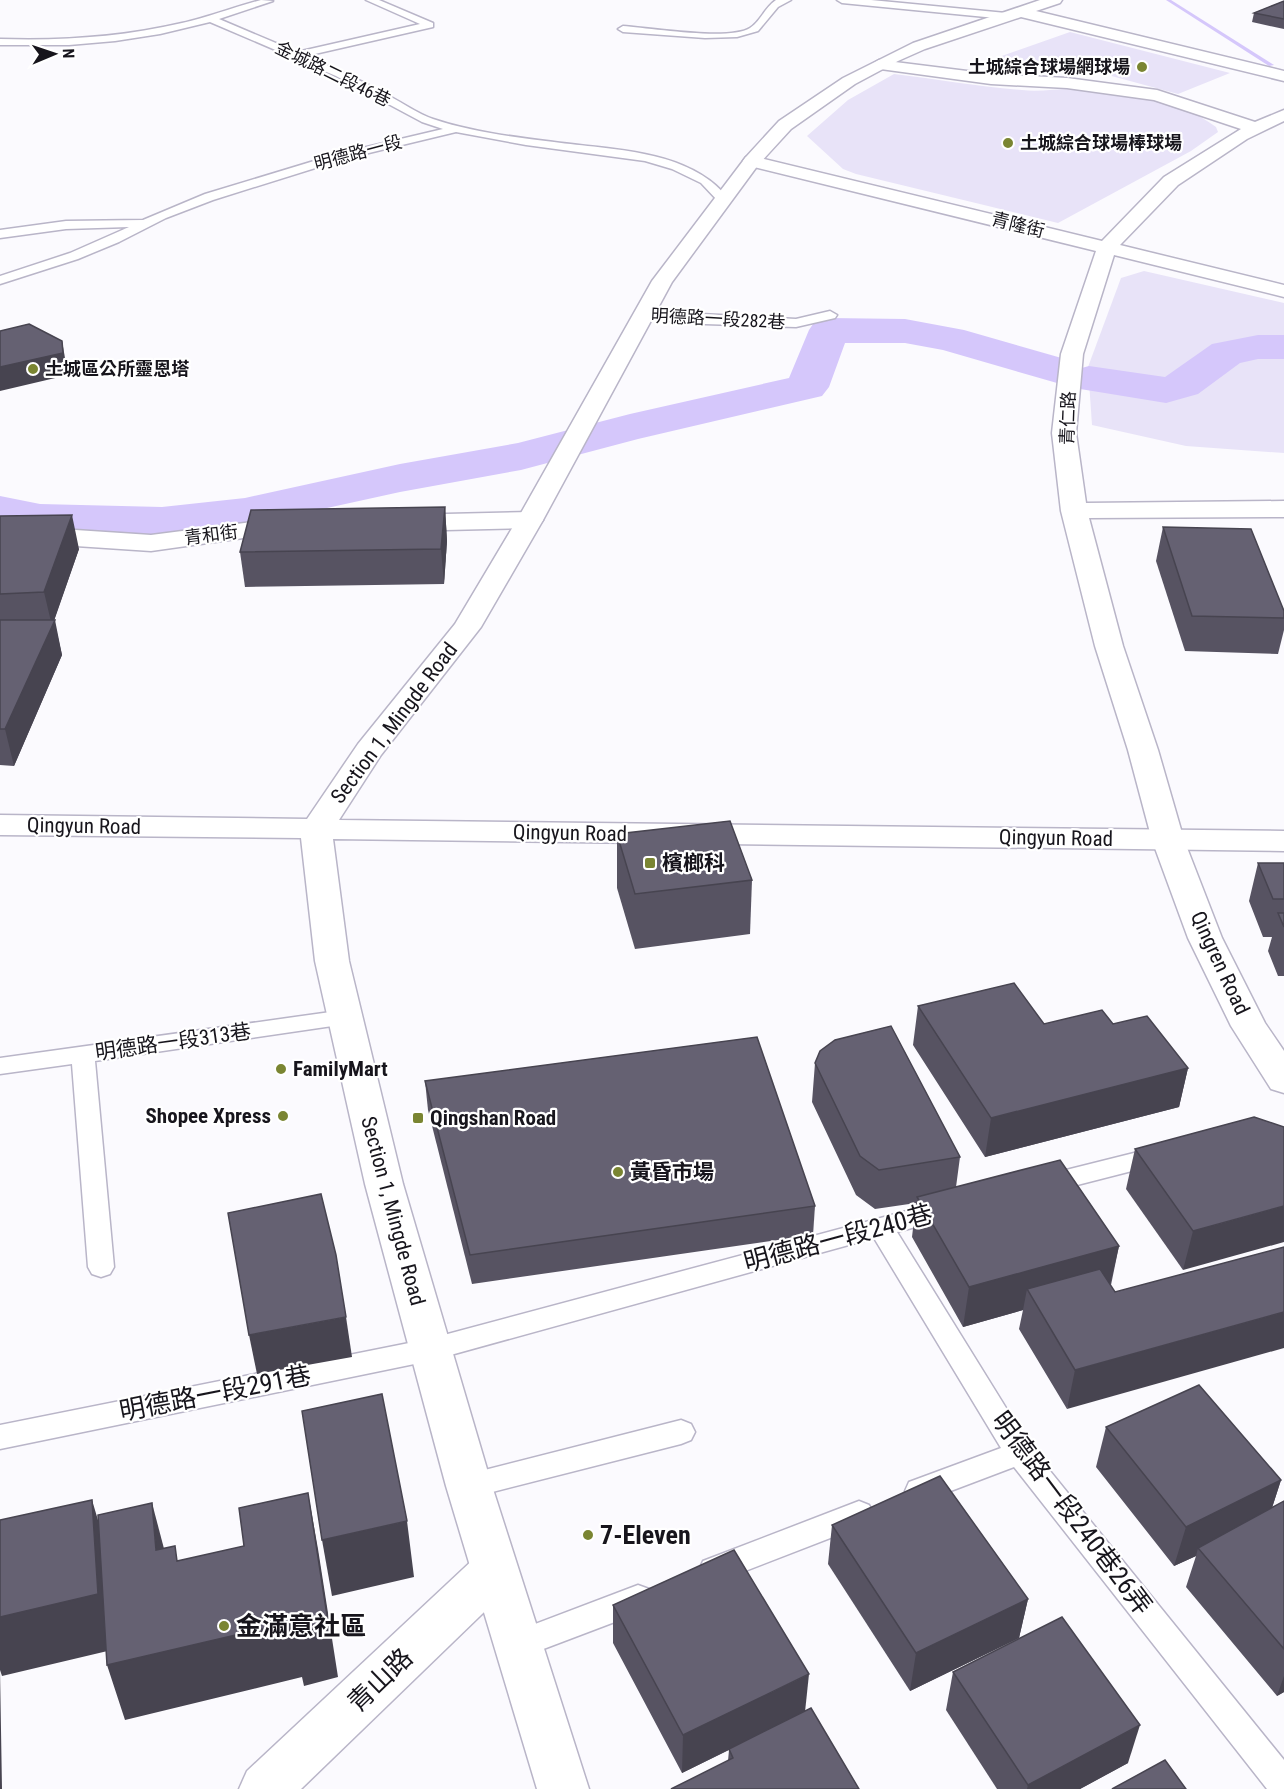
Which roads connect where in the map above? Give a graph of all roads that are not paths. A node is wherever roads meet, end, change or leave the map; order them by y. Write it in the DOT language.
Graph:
graph roads {
  1 [pos="371,0"];
  2 [pos="786,0"];
  3 [pos="842,0"];
  4 [pos="1055,0"];
  5 [pos="268,1"];
  6 [pos="1013,14"];
  7 [pos="210,18"];
  8 [pos="623,29"];
  9 [pos="0,42"];
  10 [pos="297,55"];
  11 [pos="879,65"];
  12 [pos="1284,76"];
  13 [pos="1284,115"];
  14 [pos="1256,128"];
  15 [pos="456,129"];
  16 [pos="753,161"];
  17 [pos="722,198"];
  18 [pos="146,223"];
  19 [pos="0,234"];
  20 [pos="1107,247"];
  21 [pos="0,280"];
  22 [pos="1284,291"];
  23 [pos="642,315"];
  24 [pos="830,315"];
  25 [pos="1284,509"];
  26 [pos="1074,511"];
  27 [pos="530,520"];
  28 [pos="377,523"];
  29 [pos="319,524"];
  30 [pos="0,533"];
  31 [pos="0,825"];
  32 [pos="316,830"];
  33 [pos="1168,840"];
  34 [pos="1284,841"];
  35 [pos="345,1018"];
  36 [pos="83,1054"];
  37 [pos="0,1066"];
  38 [pos="1284,1080"];
  39 [pos="1180,1151"];
  40 [pos="1019,1191"];
  41 [pos="961,1205"];
  42 [pos="880,1226"];
  43 [pos="101,1267"];
  44 [pos="429,1350"];
  45 [pos="681,1432"];
  46 [pos="0,1437"];
  47 [pos="1019,1453"];
  48 [pos="470,1486"];
  49 [pos="495,1570"];
  50 [pos="517,1645"];
  51 [pos="1284,1785"];
  52 [pos="266,1789"];
  53 [pos="563,1789"];
  1 -- 10 [label="lane"];
  2 -- 8 [label="lane"];
  3 -- 6 [label="lane"];
  4 -- 6 [label="street, Section 1, Mingde Road"];
  5 -- 7 [label="lane"];
  6 -- 11 [label="street, Section 1, Mingde Road"];
  6 -- 12 [label="street"];
  7 -- 9 [label="lane"];
  7 -- 10 [label="lane, 金城路二段46巷"];
  10 -- 15 [label="lane, 金城路二段46巷"];
  11 -- 14 [label="street"];
  11 -- 16 [label="street, Section 1, Mingde Road"];
  13 -- 14 [label="street, 青仁路"];
  14 -- 20 [label="street, 青仁路"];
  15 -- 17 [label="lane, 明德路一段"];
  15 -- 18 [label="lane, 明德路一段"];
  16 -- 17 [label="street, Section 1, Mingde Road"];
  16 -- 20 [label="street, 青隆街"];
  17 -- 23 [label="street, Section 1, Mingde Road"];
  18 -- 19 [label="lane"];
  18 -- 21 [label="lane, 明德路一段"];
  20 -- 22 [label="street, 青隆街"];
  20 -- 26 [label="street, 青仁路"];
  23 -- 24 [label="lane, 明德路一段282巷"];
  23 -- 27 [label="street, Section 1, Mingde Road"];
  25 -- 26 [label="street"];
  26 -- 33 [label="street, 青仁路"];
  27 -- 28 [label="street"];
  27 -- 32 [label="street, Section 1, Mingde Road"];
  29 -- 30 [label="street, 青和街"];
  31 -- 32 [label="street, Qingyun Road"];
  32 -- 33 [label="street, Qingyun Road"];
  32 -- 35 [label="street, Section 1, Mingde Road"];
  33 -- 34 [label="street, Qingyun Road"];
  33 -- 38 [label="street, Qingren Road"];
  35 -- 36 [label="lane, 明德路一段313巷"];
  35 -- 44 [label="street, Section 1, Mingde Road"];
  36 -- 37 [label="lane, 明德路一段313巷"];
  36 -- 43 [label="lane"];
  39 -- 40 [label="lane"];
  41 -- 42 [label="lane, 明德路一段240巷"];
  42 -- 44 [label="lane, 明德路一段240巷"];
  42 -- 47 [label="lane, 明德路一段240巷26弄"];
  44 -- 46 [label="lane, 明德路一段291巷"];
  44 -- 48 [label="street, Section 1, Mingde Road"];
  45 -- 48 [label="lane"];
  47 -- 50 [label="lane"];
  47 -- 51 [label="lane, 明德路一段240巷26弄"];
  48 -- 49 [label="street, Section 1, Mingde Road"];
  49 -- 50 [label="street, Section 1, Mingde Road"];
  49 -- 52 [label="street, 青山路"];
  50 -- 53 [label="street, Section 1, Mingde Road"];
}
